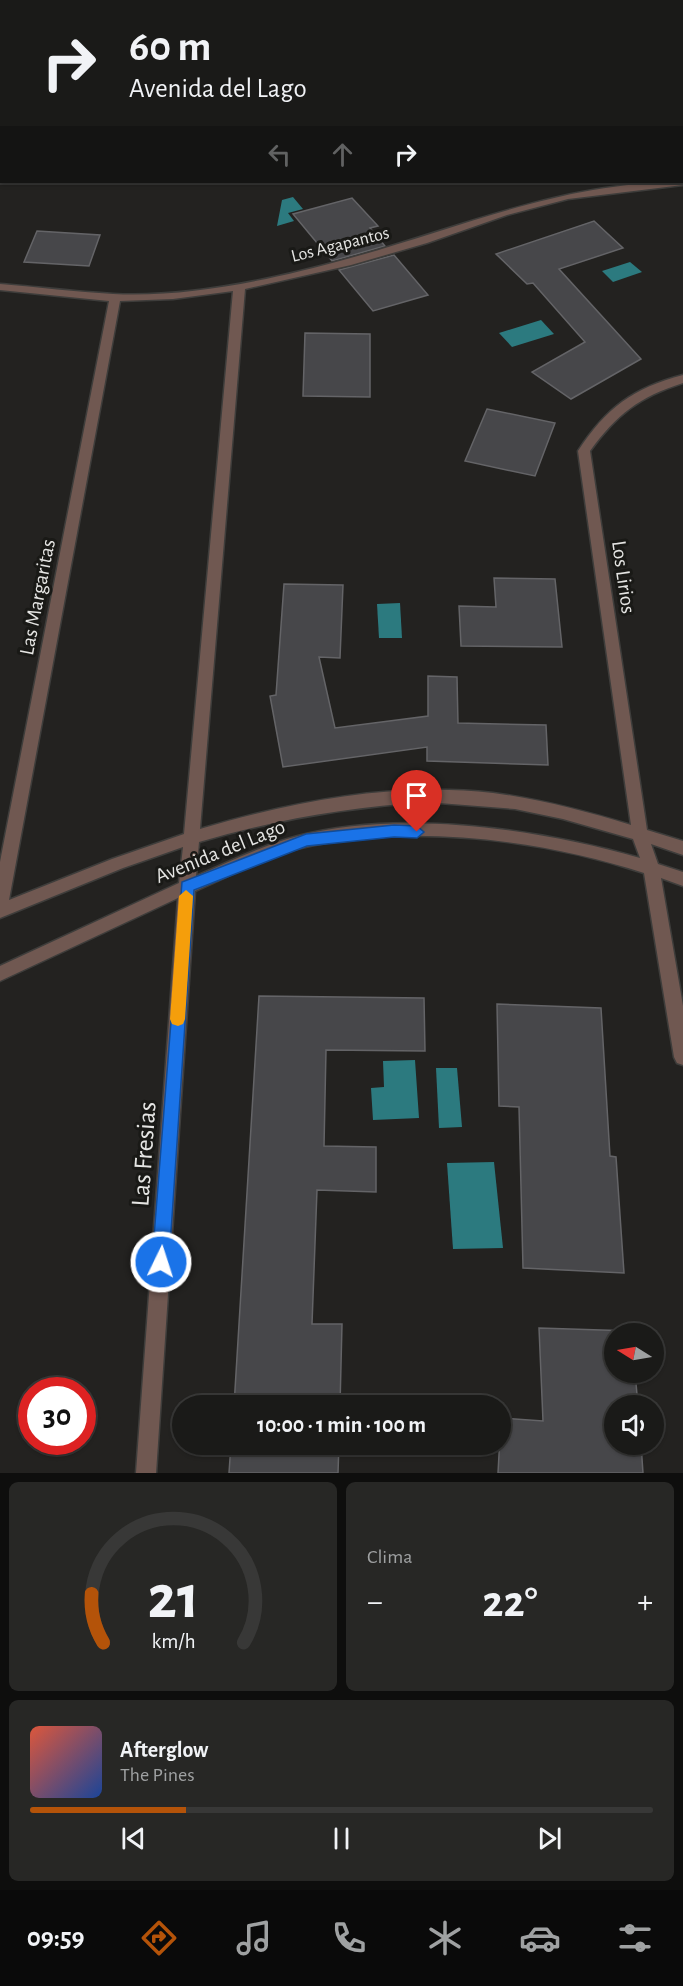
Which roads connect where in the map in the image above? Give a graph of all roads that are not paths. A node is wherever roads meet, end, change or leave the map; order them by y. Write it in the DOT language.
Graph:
graph roads {
  1 [pos="675,183"];
  2 [pos="0,287"];
  3 [pos="239,287"];
  4 [pos="115,298"];
  5 [pos="683,379"];
  6 [pos="640,835"];
  7 [pos="192,839"];
  8 [pos="683,848"];
  9 [pos="651,868"];
  10 [pos="683,879"];
  11 [pos="187,887"];
  12 [pos="0,904"];
  13 [pos="0,911"];
  14 [pos="0,974"];
  15 [pos="683,1057"];
  16 [pos="146,1473"];
  1 -- 3 [label="street, Los Agapantos"];
  2 -- 4 [label="street, Los Agapantos"];
  3 -- 4 [label="street, Los Agapantos"];
  3 -- 7 [label="street"];
  4 -- 12 [label="street, Las Margaritas"];
  5 -- 6 [label="street, Los Lirios"];
  6 -- 7 [label="street, Avenida del Lago"];
  6 -- 8 [label="street, Avenida del Lago"];
  6 -- 9 [label="street, Los Lirios"];
  7 -- 11 [label="street, Las Fresias"];
  7 -- 13 [label="street, Avenida del Lago"];
  9 -- 10 [label="street, Avenida del Lago"];
  9 -- 11 [label="street, Avenida del Lago"];
  9 -- 15 [label="street, Los Lirios"];
  11 -- 14 [label="street, Avenida del Lago"];
  11 -- 16 [label="street, Las Fresias"];
}
